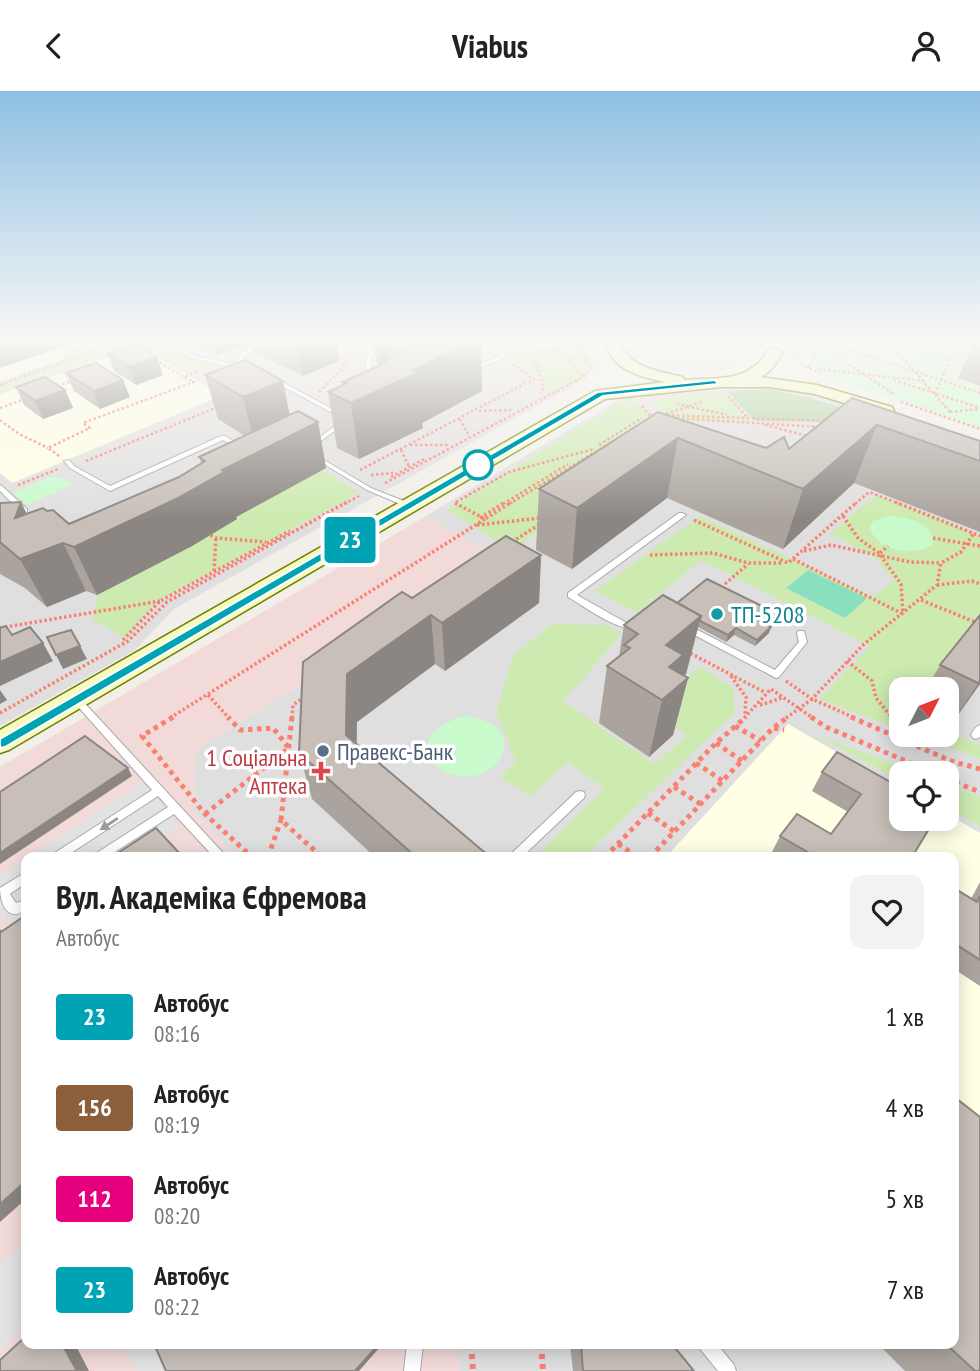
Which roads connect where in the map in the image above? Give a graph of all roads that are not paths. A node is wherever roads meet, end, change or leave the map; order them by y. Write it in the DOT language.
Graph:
graph roads {
  1 [pos="314,401"];
  2 [pos="589,401"];
  3 [pos="863,401"];
  4 [pos="908,412"];
  5 [pos="253,455"];
  6 [pos="67,465"];
  7 [pos="0,487"];
  8 [pos="410,505"];
  9 [pos="682,515"];
  10 [pos="0,521"];
  11 [pos="679,624"];
  12 [pos="634,627"];
  13 [pos="801,633"];
  14 [pos="76,699"];
  15 [pos="0,743"];
  16 [pos="160,790"];
  17 [pos="579,795"];
  18 [pos="176,807"];
  19 [pos="65,852"];
  20 [pos="107,852"];
  21 [pos="216,852"];
  22 [pos="520,852"];
  23 [pos="21,880"];
  24 [pos="21,907"];
  25 [pos="414,1349"];
  26 [pos="711,1349"];
  27 [pos="412,1371"];
  28 [pos="728,1371"];
  1 -- 8 [label="lane"];
  2 -- 8 [label="main road"];
  3 -- 4 [label="main road"];
  5 -- 6 [label="lane"];
  7 -- 10 [label="lane"];
  8 -- 14 [label="main road"];
  9 -- 12 [label="lane"];
  11 -- 13 [label="lane"];
  14 -- 15 [label="main road"];
  14 -- 16 [label="lane"];
  16 -- 18 [label="lane"];
  16 -- 19 [label="lane, one-way"];
  17 -- 22 [label="lane"];
  18 -- 20 [label="lane"];
  18 -- 21 [label="lane"];
  23 -- 24 [label="lane"];
  25 -- 27 [label="lane"];
  26 -- 28 [label="lane"];
}
